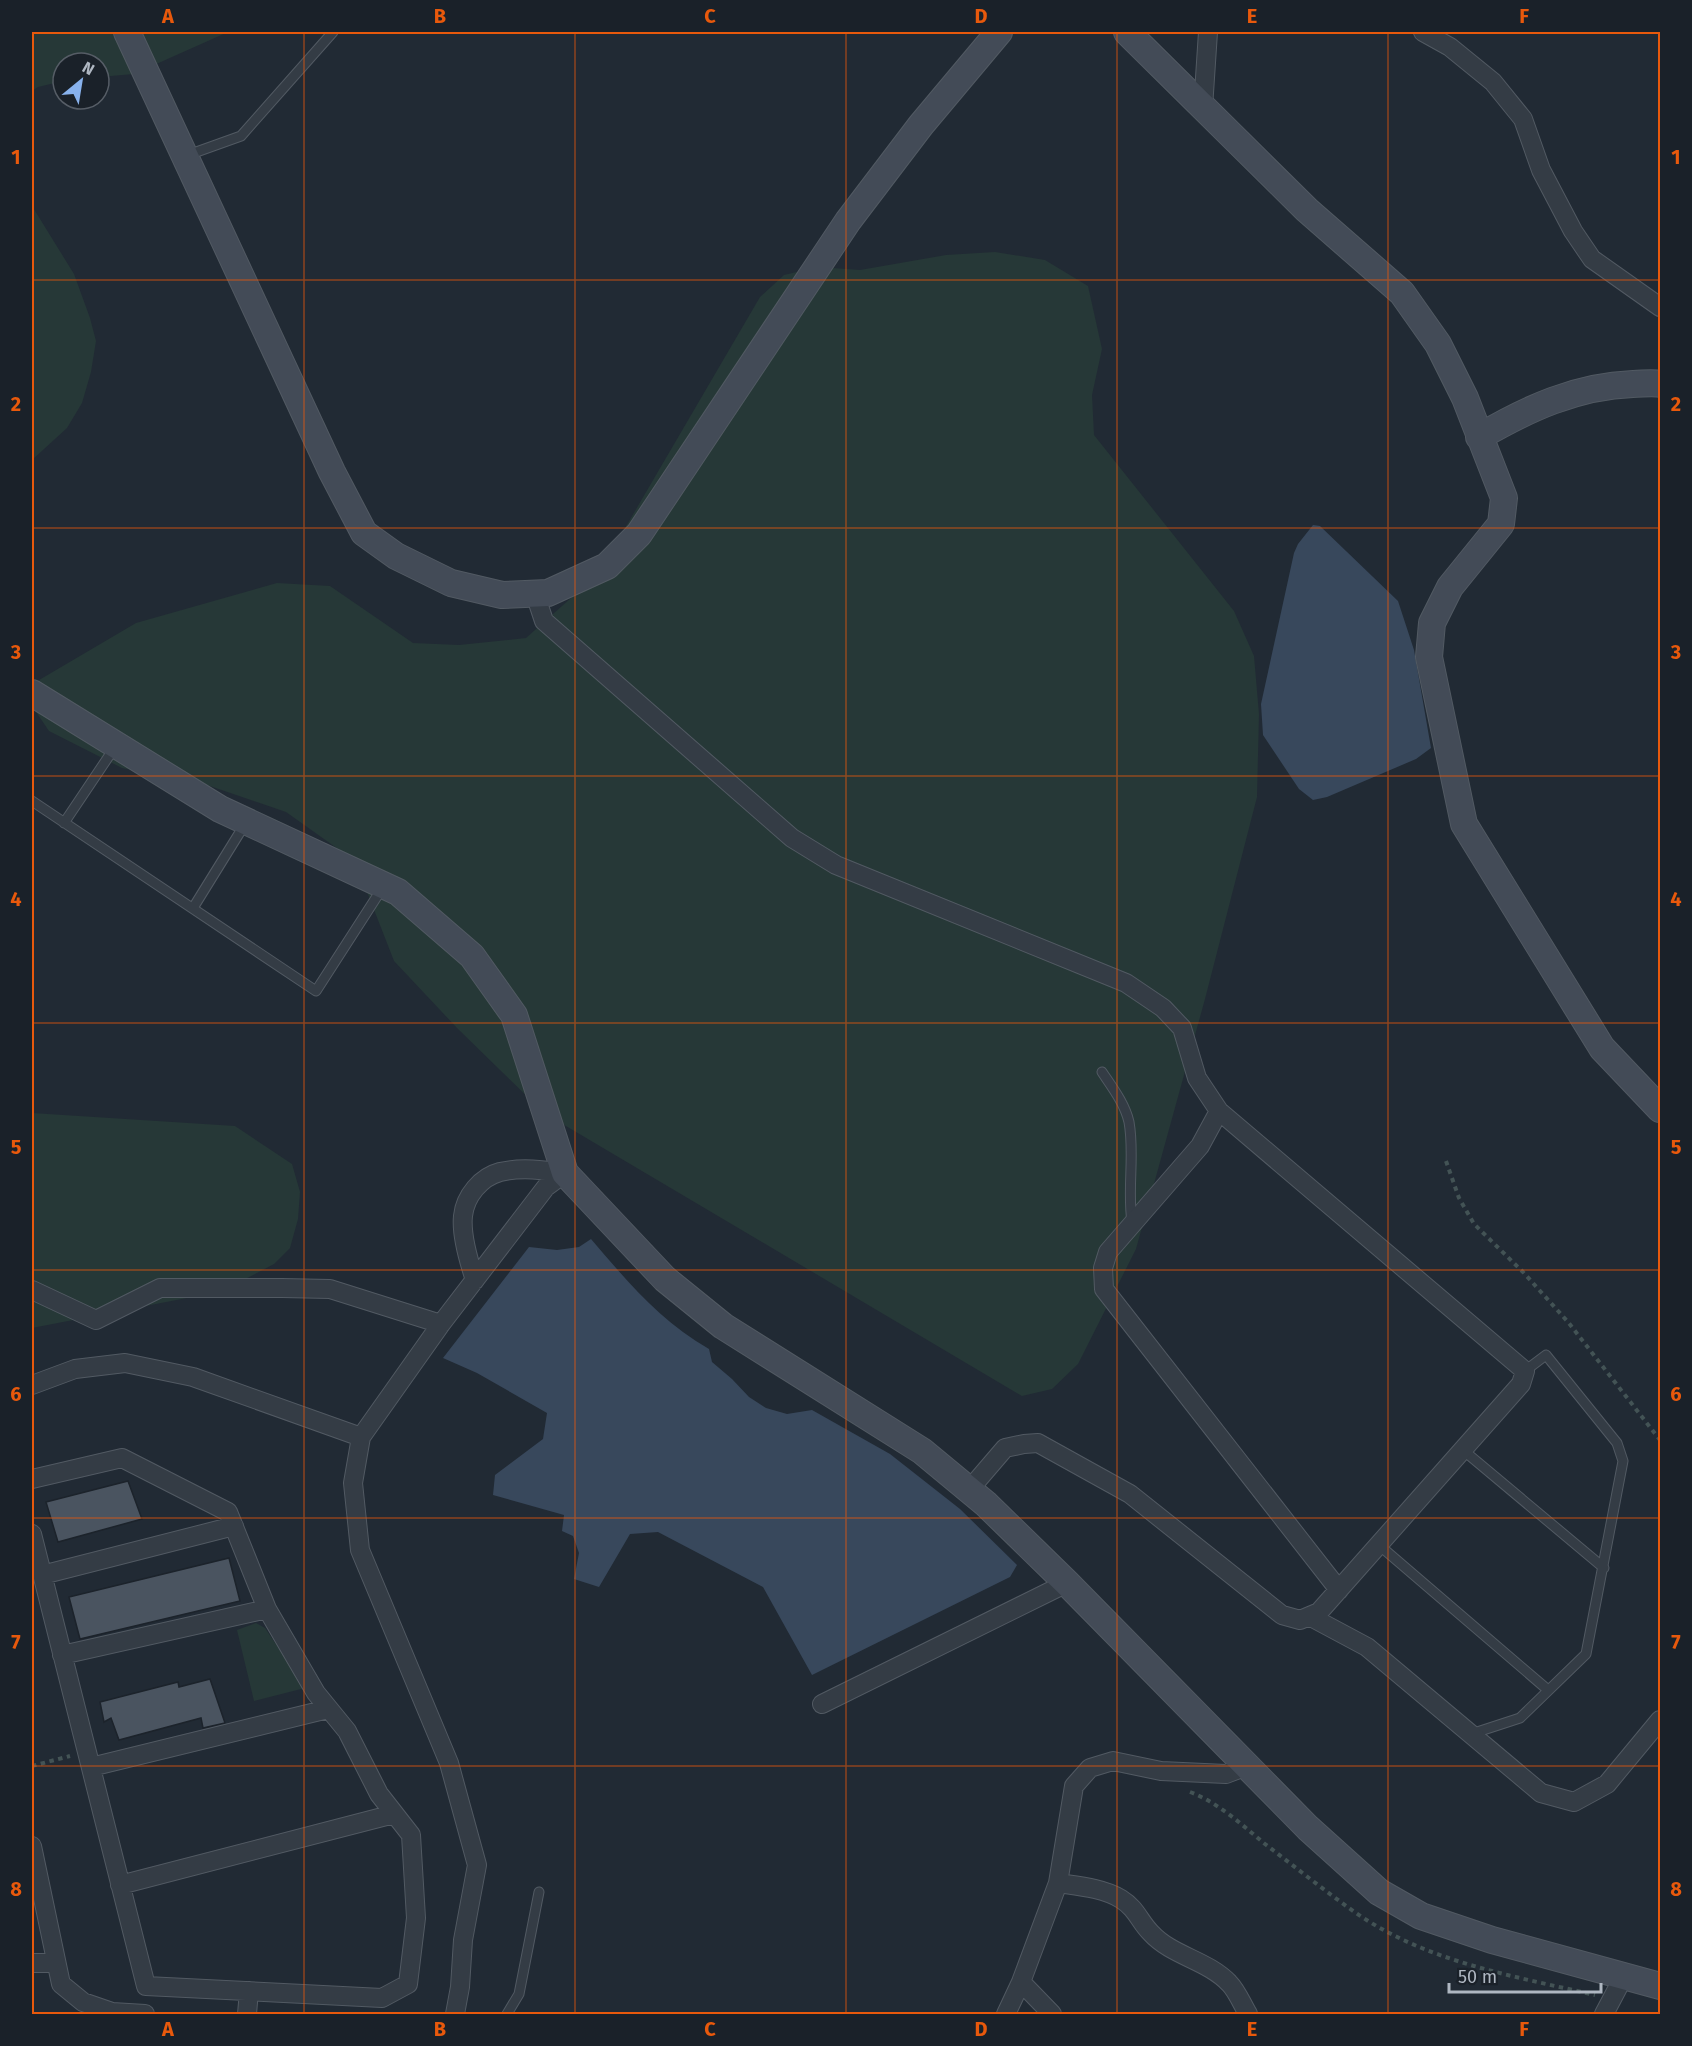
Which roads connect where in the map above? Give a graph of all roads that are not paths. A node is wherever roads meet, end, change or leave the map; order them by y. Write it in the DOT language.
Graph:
graph roads {
  1 [pos="128,32"];
  2 [pos="333,32"];
  3 [pos="999,32"];
  4 [pos="1127,32"];
  5 [pos="1208,32"];
  6 [pos="1423,32"];
  7 [pos="1203,108"];
  8 [pos="186,155"];
  9 [pos="1660,307"];
  10 [pos="1660,384"];
  11 [pos="1479,437"];
  12 [pos="535,594"];
  13 [pos="32,693"];
  14 [pos="117,745"];
  15 [pos="32,801"];
  16 [pos="246,821"];
  17 [pos="64,823"];
  18 [pos="384,885"];
  19 [pos="193,908"];
  20 [pos="1102,1072"];
  21 [pos="1660,1109"];
  22 [pos="1219,1111"];
  23 [pos="565,1173"];
  24 [pos="1132,1224"];
  25 [pos="475,1280"];
  26 [pos="32,1290"];
  27 [pos="441,1324"];
  28 [pos="1525,1371"];
  29 [pos="32,1385"];
  30 [pos="361,1437"];
  31 [pos="1462,1450"];
  32 [pos="32,1479"];
  33 [pos="969,1490"];
  34 [pos="234,1526"];
  35 [pos="32,1542"];
  36 [pos="1379,1545"];
  37 [pos="1604,1568"];
  38 [pos="42,1575"];
  39 [pos="1067,1583"];
  40 [pos="1340,1590"];
  41 [pos="267,1609"];
  42 [pos="1309,1616"];
  43 [pos="62,1655"];
  44 [pos="1548,1690"];
  45 [pos="822,1704"];
  46 [pos="328,1709"];
  47 [pos="1660,1720"];
  48 [pos="1469,1734"];
  49 [pos="88,1759"];
  50 [pos="1247,1766"];
  51 [pos="394,1814"];
  52 [pos="32,1846"];
  53 [pos="1058,1883"];
  54 [pos="120,1885"];
  55 [pos="539,1892"];
  56 [pos="32,1963"];
  57 [pos="56,1963"];
  58 [pos="1624,1976"];
  59 [pos="1021,1982"];
  60 [pos="1660,1986"];
  61 [pos="249,1991"];
  62 [pos="145,2014"];
  63 [pos="248,2014"];
  64 [pos="455,2014"];
  65 [pos="507,2014"];
  66 [pos="1006,2014"];
  67 [pos="1052,2014"];
  68 [pos="1248,2014"];
  69 [pos="1604,2014"];
  1 -- 8 [label="street"];
  2 -- 8 [label="lane"];
  3 -- 12 [label="street"];
  4 -- 7 [label="street"];
  5 -- 7 [label="street"];
  6 -- 9 [label="street"];
  7 -- 11 [label="street"];
  8 -- 12 [label="street"];
  10 -- 11 [label="street"];
  11 -- 21 [label="street"];
  12 -- 22 [label="street"];
  13 -- 14 [label="street"];
  14 -- 16 [label="street"];
  14 -- 17 [label="lane"];
  15 -- 17 [label="lane"];
  16 -- 18 [label="street"];
  16 -- 19 [label="lane"];
  17 -- 19 [label="lane"];
  18 -- 19 [label="lane"];
  18 -- 23 [label="street"];
  20 -- 24 [label="lane"];
  22 -- 24 [label="street"];
  22 -- 28 [label="street"];
  23 -- 25 [label="street"];
  23 -- 25 [label="street"];
  23 -- 33 [label="street"];
  24 -- 40 [label="street"];
  25 -- 27 [label="street"];
  26 -- 27 [label="street"];
  27 -- 30 [label="street"];
  28 -- 31 [label="street"];
  28 -- 37 [label="lane"];
  29 -- 30 [label="street"];
  30 -- 64 [label="street"];
  31 -- 36 [label="street"];
  31 -- 37 [label="lane"];
  32 -- 34 [label="street"];
  33 -- 39 [label="street"];
  33 -- 42 [label="street"];
  34 -- 38 [label="street"];
  34 -- 41 [label="street"];
  35 -- 38 [label="street"];
  36 -- 40 [label="street"];
  36 -- 44 [label="lane"];
  37 -- 44 [label="lane"];
  38 -- 43 [label="street"];
  39 -- 45 [label="street"];
  39 -- 50 [label="street"];
  40 -- 42 [label="street"];
  41 -- 43 [label="street"];
  41 -- 46 [label="street"];
  42 -- 48 [label="street"];
  43 -- 49 [label="street"];
  44 -- 48 [label="lane"];
  46 -- 49 [label="street"];
  46 -- 51 [label="street"];
  47 -- 48 [label="street"];
  49 -- 54 [label="street"];
  50 -- 53 [label="street"];
  50 -- 58 [label="street"];
  51 -- 54 [label="street"];
  51 -- 61 [label="street"];
  52 -- 57 [label="street"];
  53 -- 59 [label="street"];
  53 -- 68 [label="street"];
  54 -- 61 [label="street"];
  55 -- 65 [label="lane"];
  56 -- 57 [label="street"];
  57 -- 62 [label="street"];
  58 -- 60 [label="street"];
  58 -- 69 [label="street"];
  59 -- 66 [label="street"];
  59 -- 67 [label="street"];
  61 -- 63 [label="street"];
}
